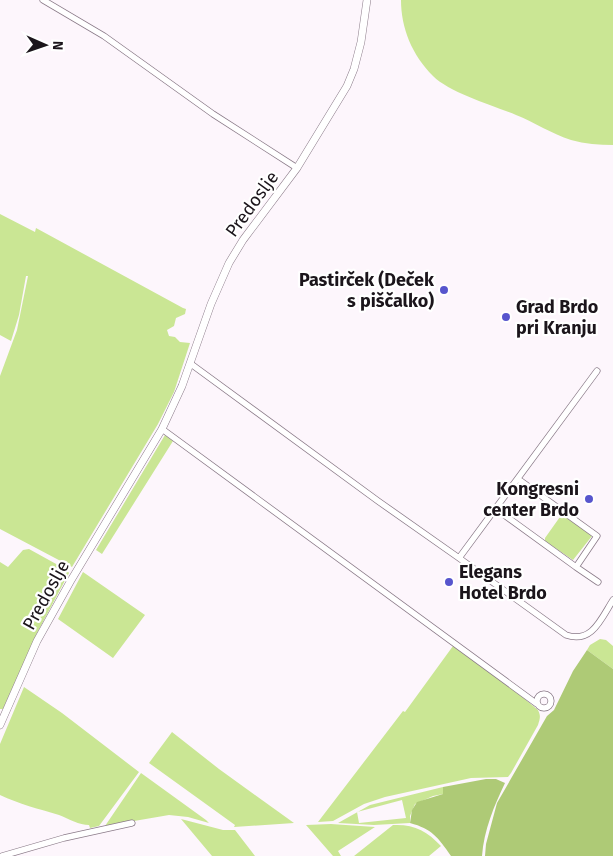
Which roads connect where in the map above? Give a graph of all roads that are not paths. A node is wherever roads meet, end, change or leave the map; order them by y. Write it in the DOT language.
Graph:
graph roads {
  1 [pos="43,0"];
  2 [pos="367,0"];
  3 [pos="296,168"];
  4 [pos="191,364"];
  5 [pos="597,371"];
  6 [pos="162,429"];
  7 [pos="518,479"];
  8 [pos="496,509"];
  9 [pos="459,558"];
  10 [pos="576,567"];
  11 [pos="598,582"];
  12 [pos="613,600"];
  13 [pos="522,693"];
  14 [pos="539,696"];
  15 [pos="537,704"];
  16 [pos="0,725"];
  17 [pos="132,823"];
  18 [pos="2,856"];
  1 -- 3 [label="street"];
  2 -- 3 [label="street, Predoslje"];
  3 -- 4 [label="street, Predoslje"];
  4 -- 6 [label="street, Predoslje"];
  4 -- 9 [label="street"];
  5 -- 7 [label="street"];
  6 -- 13 [label="street"];
  6 -- 16 [label="street, Predoslje"];
  7 -- 8 [label="street"];
  7 -- 10 [label="street"];
  8 -- 9 [label="street"];
  8 -- 10 [label="street"];
  9 -- 12 [label="street"];
  10 -- 11 [label="street"];
  13 -- 14 [label="street"];
  13 -- 15 [label="street"];
  14 -- 15 [label="street"];
  14 -- 15 [label="street"];
  17 -- 18 [label="street"];
}
